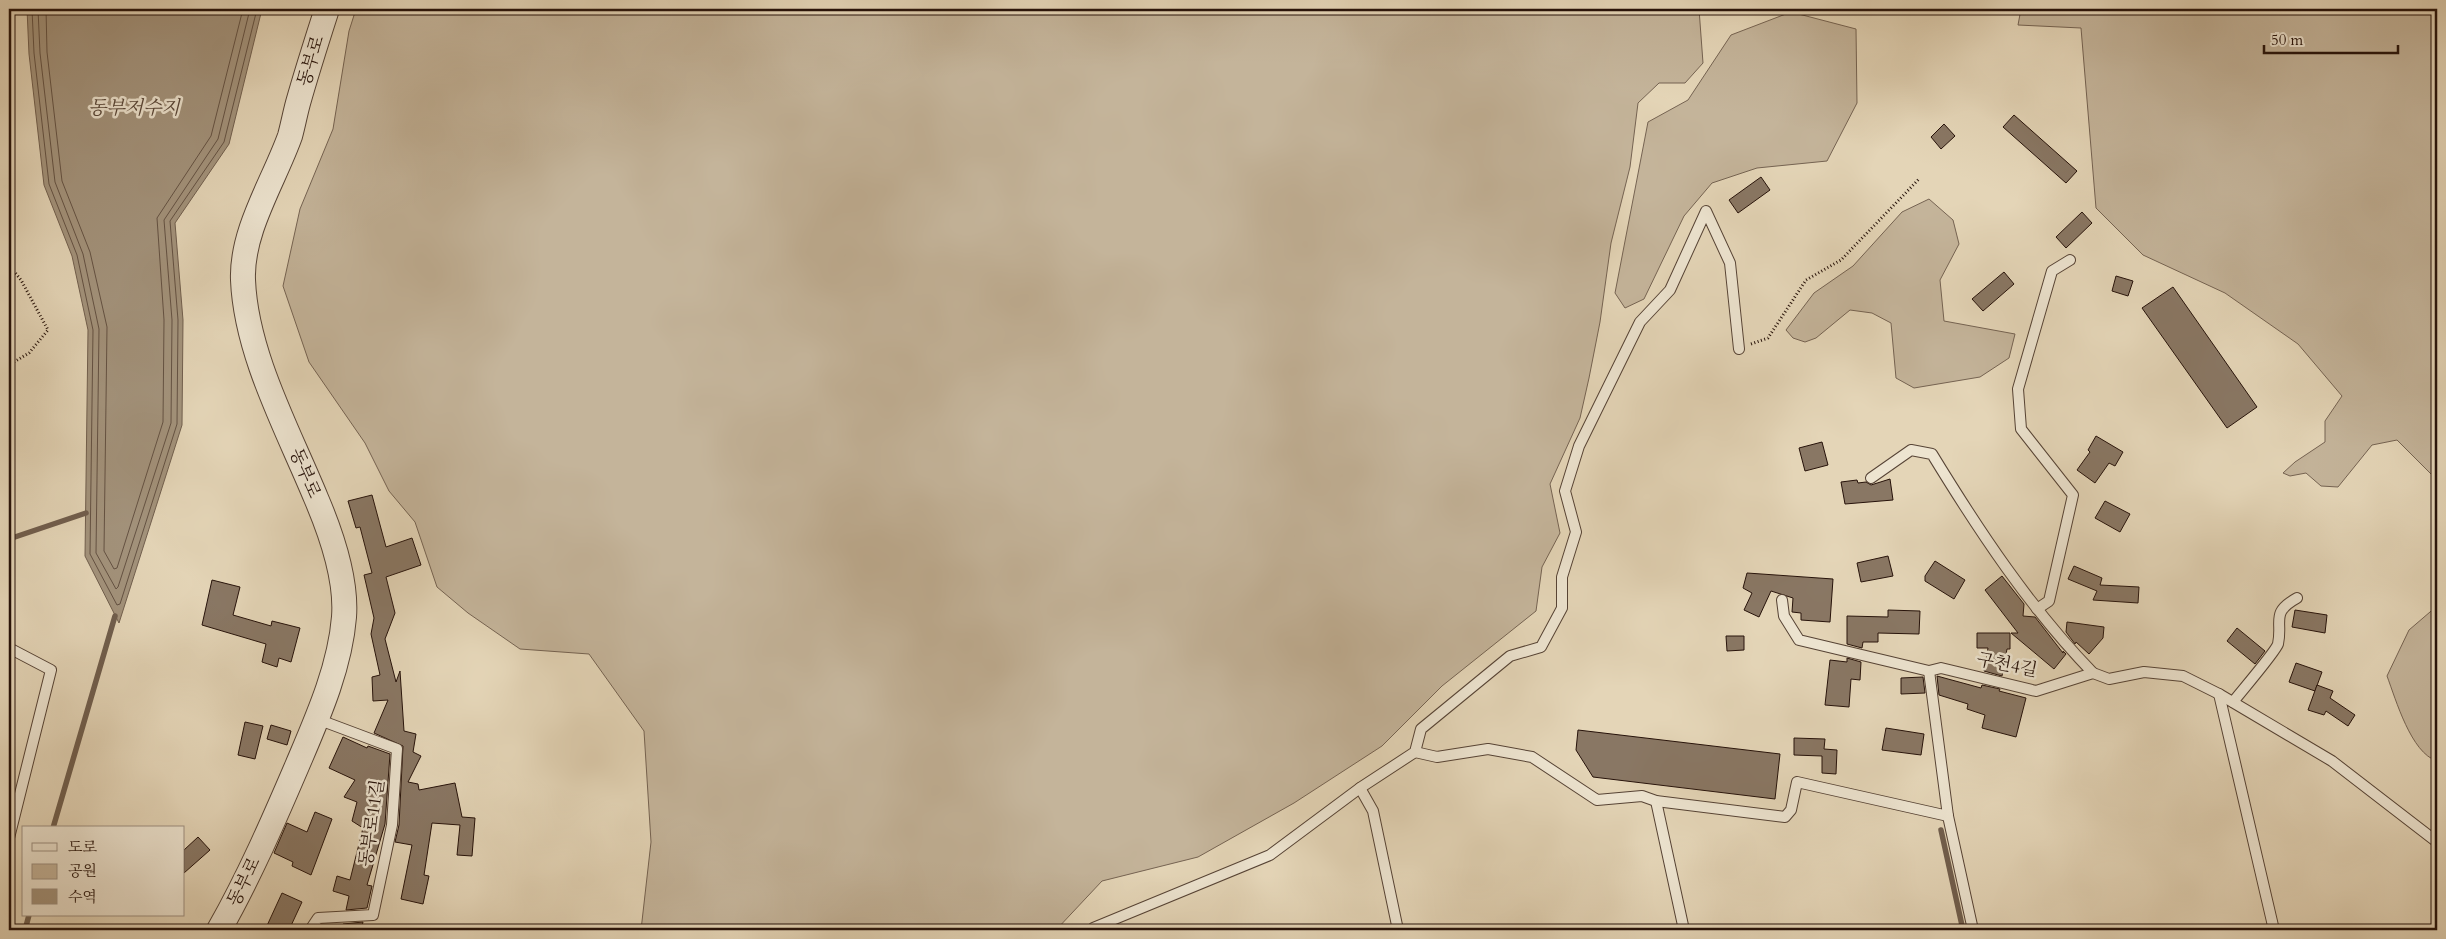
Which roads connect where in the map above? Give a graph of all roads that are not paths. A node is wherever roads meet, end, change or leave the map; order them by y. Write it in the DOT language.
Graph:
graph roads {
  1 [pos="327,9"];
  2 [pos="2070,260"];
  3 [pos="1739,349"];
  4 [pos="1871,478"];
  5 [pos="2297,598"];
  6 [pos="1782,600"];
  7 [pos="2038,609"];
  8 [pos="9,648"];
  9 [pos="1930,671"];
  10 [pos="2093,672"];
  11 [pos="2219,694"];
  12 [pos="2233,702"];
  13 [pos="317,719"];
  14 [pos="1415,752"];
  15 [pos="1360,788"];
  16 [pos="1656,802"];
  17 [pos="1948,816"];
  18 [pos="9,838"];
  19 [pos="2437,842"];
  20 [pos="217,928"];
  21 [pos="310,930"];
  22 [pos="1094,930"];
  23 [pos="1398,930"];
  24 [pos="1684,930"];
  25 [pos="1973,930"];
  26 [pos="2274,930"];
  1 -- 13 [label="street, 동부로"];
  2 -- 7 [label="lane"];
  3 -- 14 [label="lane"];
  4 -- 7 [label="lane"];
  5 -- 12 [label="lane"];
  6 -- 9 [label="lane, 구천4길"];
  7 -- 10 [label="lane"];
  8 -- 18 [label="lane"];
  9 -- 10 [label="lane, 구천4길"];
  9 -- 17 [label="lane"];
  10 -- 11 [label="lane"];
  11 -- 12 [label="lane"];
  11 -- 26 [label="lane"];
  12 -- 19 [label="lane"];
  13 -- 20 [label="street, 동부로"];
  13 -- 21 [label="lane, 동부로11길"];
  14 -- 15 [label="lane"];
  14 -- 16 [label="lane"];
  15 -- 22 [label="lane"];
  15 -- 23 [label="lane"];
  16 -- 17 [label="lane"];
  16 -- 24 [label="lane"];
  17 -- 25 [label="lane"];
}
